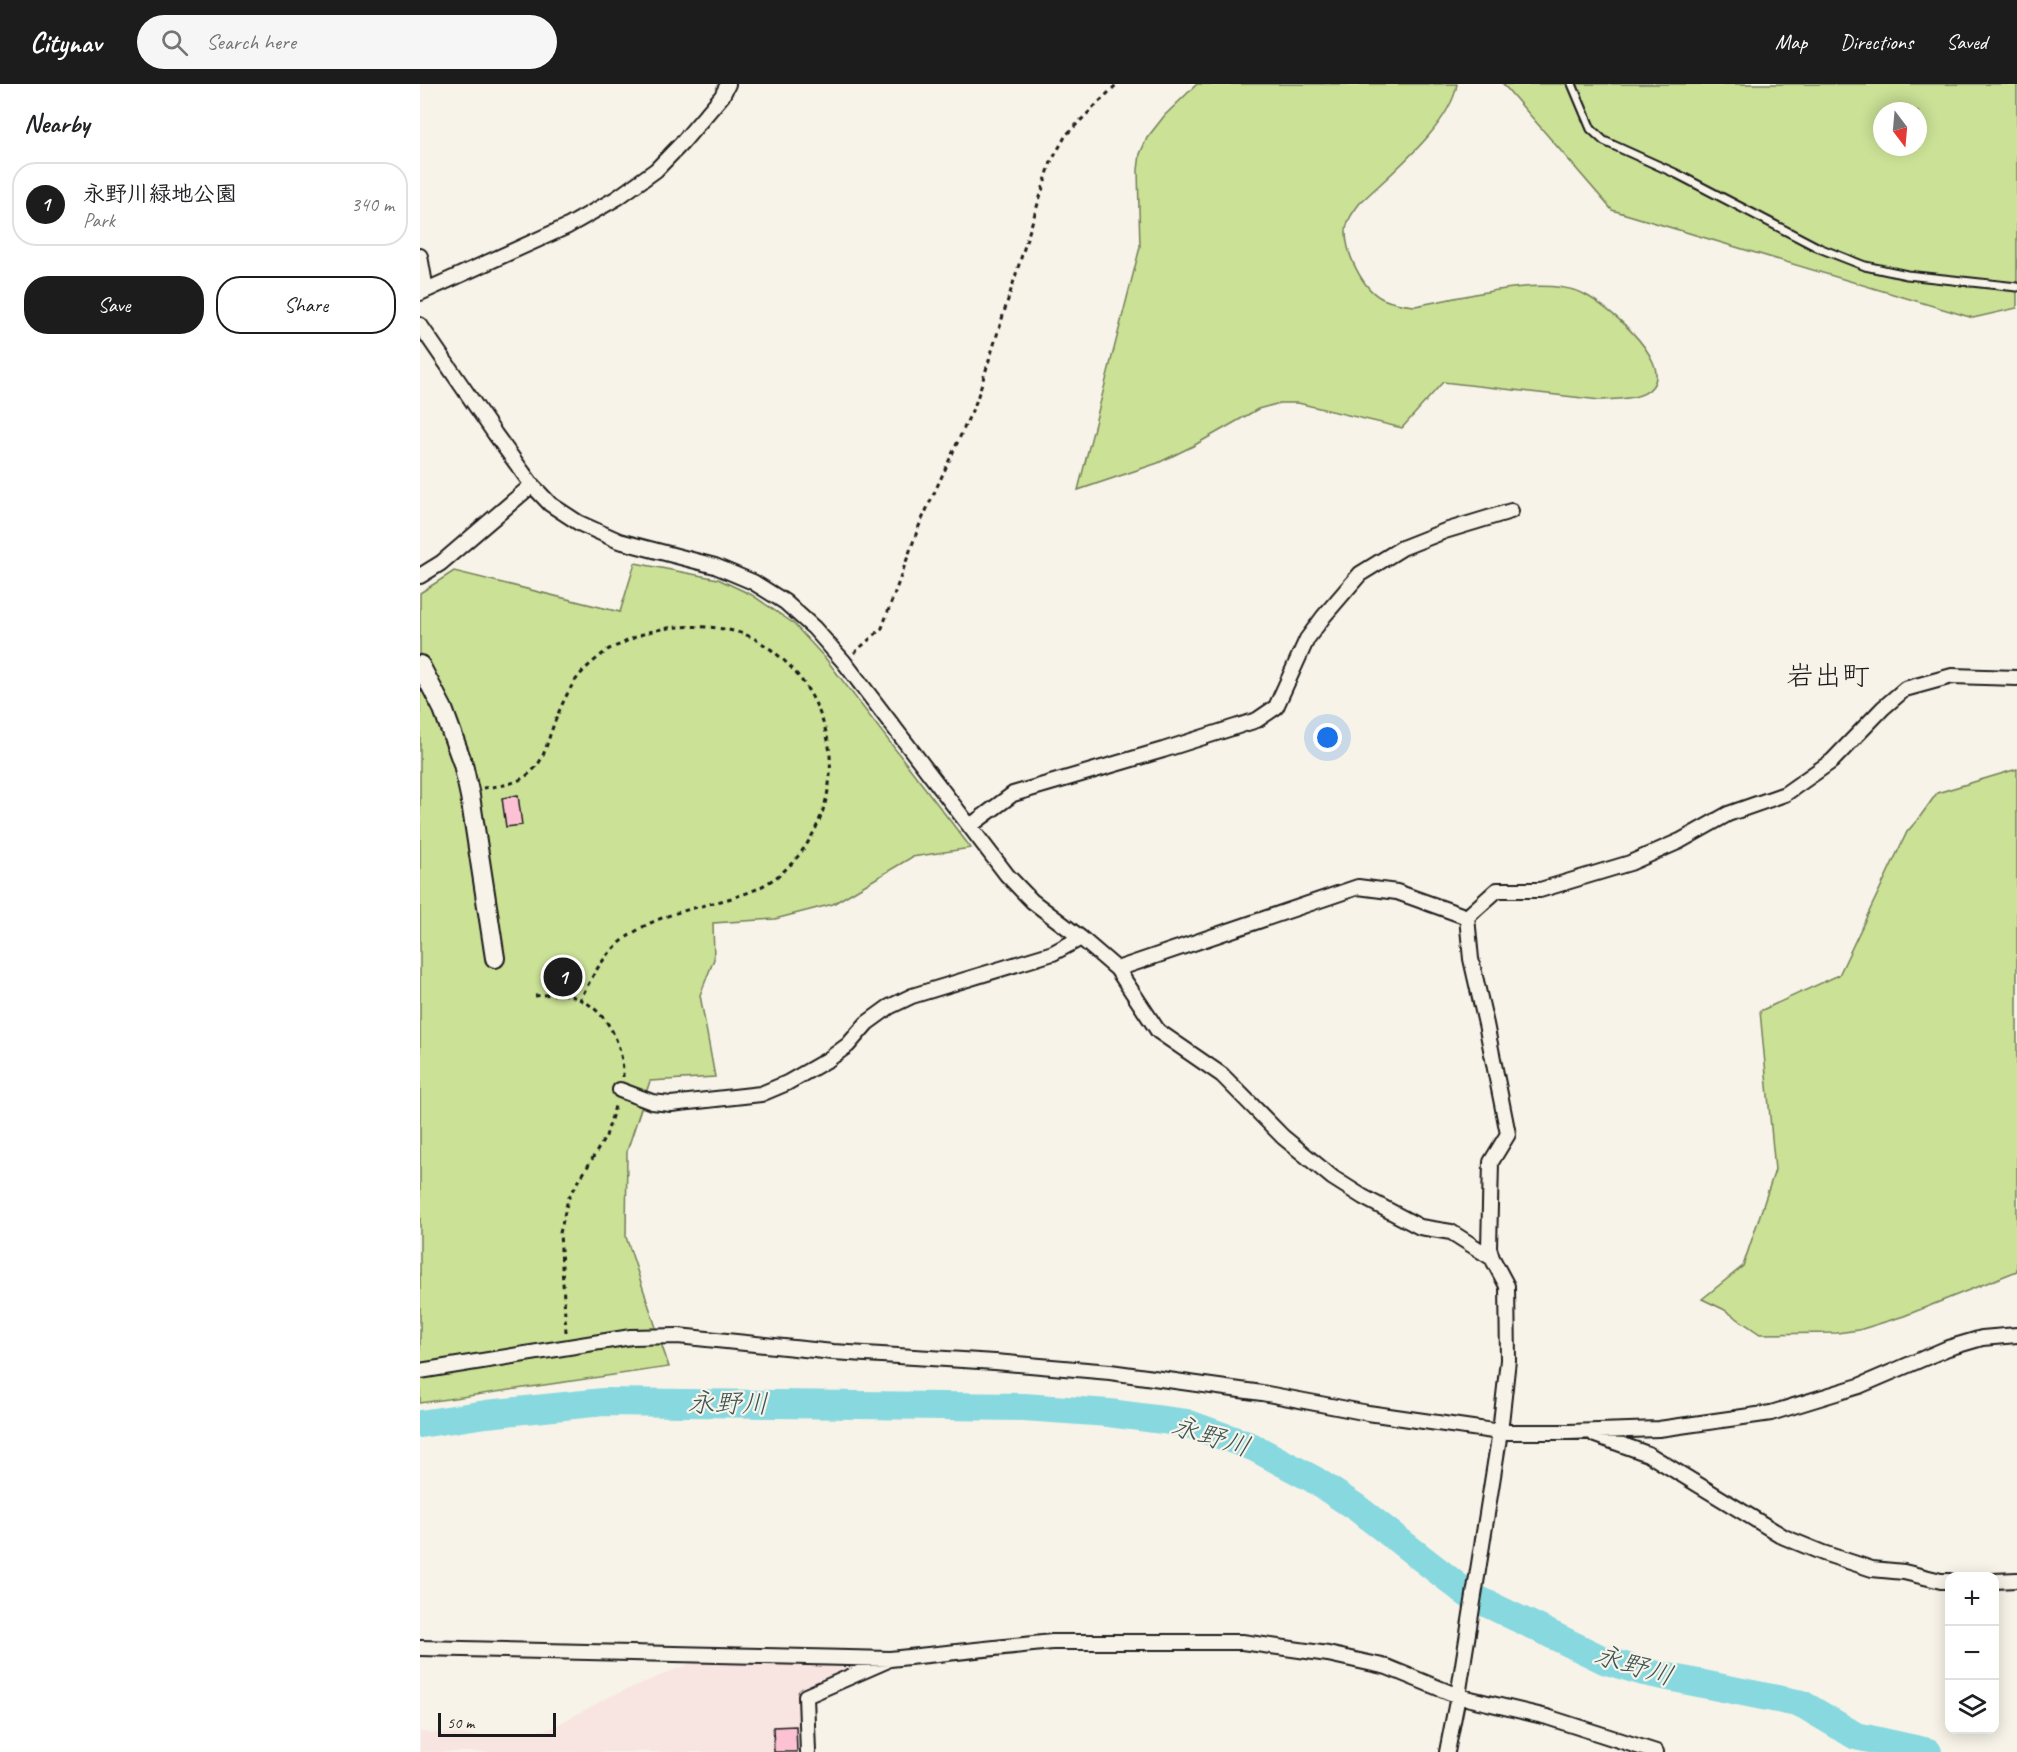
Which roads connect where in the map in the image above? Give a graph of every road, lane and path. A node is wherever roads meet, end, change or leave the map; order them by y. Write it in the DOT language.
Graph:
graph roads {
  1 [pos="728,84"];
  2 [pos="1117,84"];
  3 [pos="1572,84"];
  4 [pos="420,256"];
  5 [pos="2017,287"];
  6 [pos="423,291"];
  7 [pos="420,325"];
  8 [pos="532,485"];
  9 [pos="1511,511"];
  10 [pos="420,576"];
  11 [pos="844,662"];
  12 [pos="420,665"];
  13 [pos="2017,678"];
  14 [pos="469,789"];
  15 [pos="970,826"];
  16 [pos="1467,917"];
  17 [pos="1081,938"];
  18 [pos="495,958"];
  19 [pos="1117,969"];
  20 [pos="535,996"];
  21 [pos="580,1000"];
  22 [pos="620,1090"];
  23 [pos="1491,1258"];
  24 [pos="2017,1335"];
  25 [pos="567,1348"];
  26 [pos="420,1371"];
  27 [pos="1500,1432"];
  28 [pos="1586,1432"];
  29 [pos="1945,1580"];
  30 [pos="2017,1580"];
  31 [pos="1999,1581"];
  32 [pos="420,1648"];
  33 [pos="890,1659"];
  34 [pos="1458,1696"];
  35 [pos="1641,1749"];
  36 [pos="808,1752"];
  37 [pos="1447,1752"];
  38 [pos="1656,1752"];
  1 -- 6 [label="street"];
  2 -- 11 [label="path"];
  3 -- 5 [label="lane"];
  4 -- 6 [label="street"];
  7 -- 8 [label="street"];
  8 -- 10 [label="street"];
  8 -- 11 [label="street"];
  9 -- 15 [label="street"];
  11 -- 15 [label="street"];
  12 -- 14 [label="street"];
  13 -- 16 [label="street"];
  14 -- 18 [label="street"];
  14 -- 21 [label="path"];
  15 -- 17 [label="street"];
  16 -- 19 [label="street"];
  16 -- 23 [label="street"];
  17 -- 19 [label="street"];
  17 -- 22 [label="street"];
  19 -- 23 [label="street"];
  20 -- 21 [label="path"];
  21 -- 22 [label="path"];
  22 -- 25 [label="path"];
  23 -- 27 [label="street"];
  24 -- 28 [label="street"];
  25 -- 26 [label="street"];
  25 -- 27 [label="street"];
  27 -- 28 [label="street"];
  27 -- 34 [label="street"];
  28 -- 29 [label="street"];
  30 -- 31 [label="street"];
  32 -- 33 [label="street"];
  33 -- 34 [label="street"];
  33 -- 36 [label="street"];
  34 -- 35 [label="street"];
  34 -- 37 [label="street"];
  35 -- 38 [label="street"];
}
